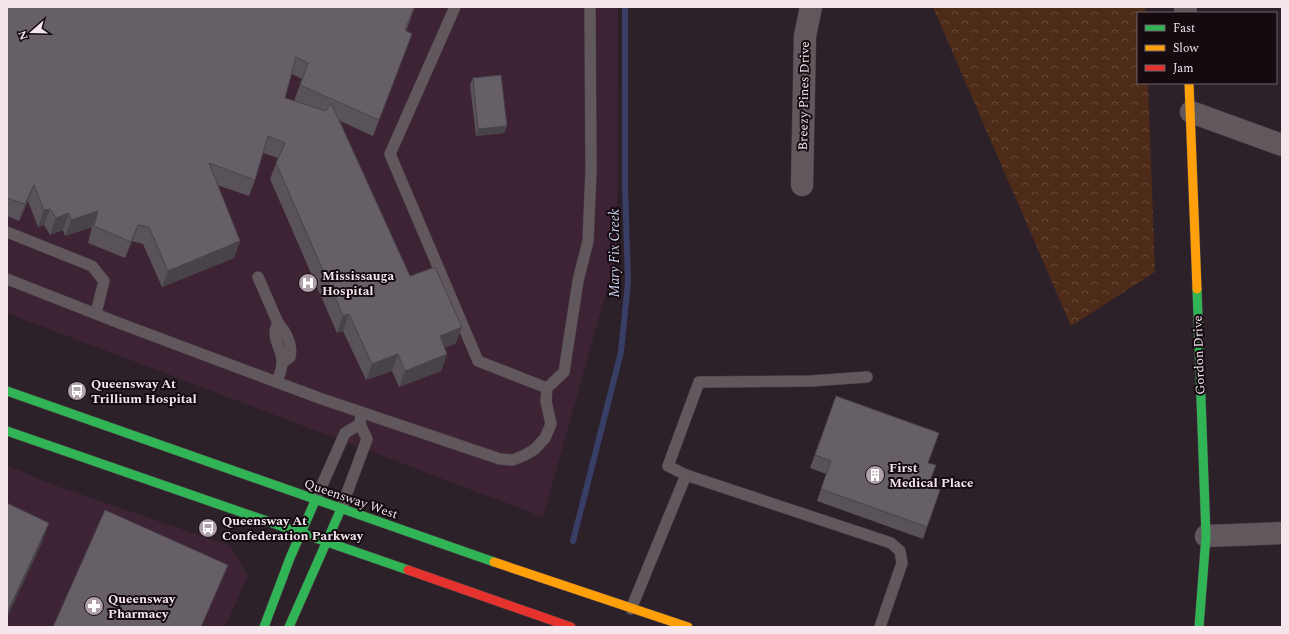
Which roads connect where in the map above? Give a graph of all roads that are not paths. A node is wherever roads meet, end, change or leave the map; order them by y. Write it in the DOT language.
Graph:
graph roads {
  1 [pos="455,7"];
  2 [pos="590,7"];
  3 [pos="811,7"];
  4 [pos="1189,84"];
  5 [pos="1190,112"];
  6 [pos="1282,145"];
  7 [pos="802,185"];
  8 [pos="7,232"];
  9 [pos="258,277"];
  10 [pos="7,279"];
  11 [pos="96,313"];
  12 [pos="867,377"];
  13 [pos="277,382"];
  14 [pos="547,388"];
  15 [pos="7,391"];
  16 [pos="361,412"];
  17 [pos="360,424"];
  18 [pos="7,431"];
  19 [pos="686,474"];
  20 [pos="315,501"];
  21 [pos="342,509"];
  22 [pos="301,533"];
  23 [pos="1282,533"];
  24 [pos="1206,536"];
  25 [pos="326,541"];
  26 [pos="631,608"];
  27 [pos="264,627"];
  28 [pos="289,627"];
  29 [pos="571,627"];
  30 [pos="688,627"];
  31 [pos="880,627"];
  32 [pos="1199,627"];
  1 -- 14 [label="lane"];
  2 -- 14 [label="lane"];
  3 -- 7 [label="street, Breezy Pines Drive"];
  4 -- 5 [label="main road, Gordon Drive"];
  5 -- 6 [label="street"];
  5 -- 24 [label="main road, Gordon Drive"];
  8 -- 11 [label="lane"];
  9 -- 13 [label="lane"];
  10 -- 11 [label="lane"];
  11 -- 13 [label="lane"];
  12 -- 19 [label="lane"];
  13 -- 16 [label="lane"];
  14 -- 16 [label="lane"];
  15 -- 20 [label="main road, Queensway West"];
  16 -- 17 [label="lane"];
  17 -- 20 [label="lane"];
  17 -- 21 [label="lane"];
  18 -- 22 [label="main road"];
  19 -- 26 [label="lane"];
  19 -- 31 [label="lane"];
  20 -- 21 [label="main road, Queensway West"];
  20 -- 22 [label="main road"];
  21 -- 25 [label="main road"];
  21 -- 26 [label="main road, Queensway West"];
  22 -- 25 [label="main road"];
  22 -- 27 [label="main road"];
  23 -- 24 [label="street"];
  24 -- 32 [label="main road, Gordon Drive"];
  25 -- 28 [label="main road"];
  25 -- 29 [label="main road"];
  26 -- 30 [label="main road, Queensway West"];
}
